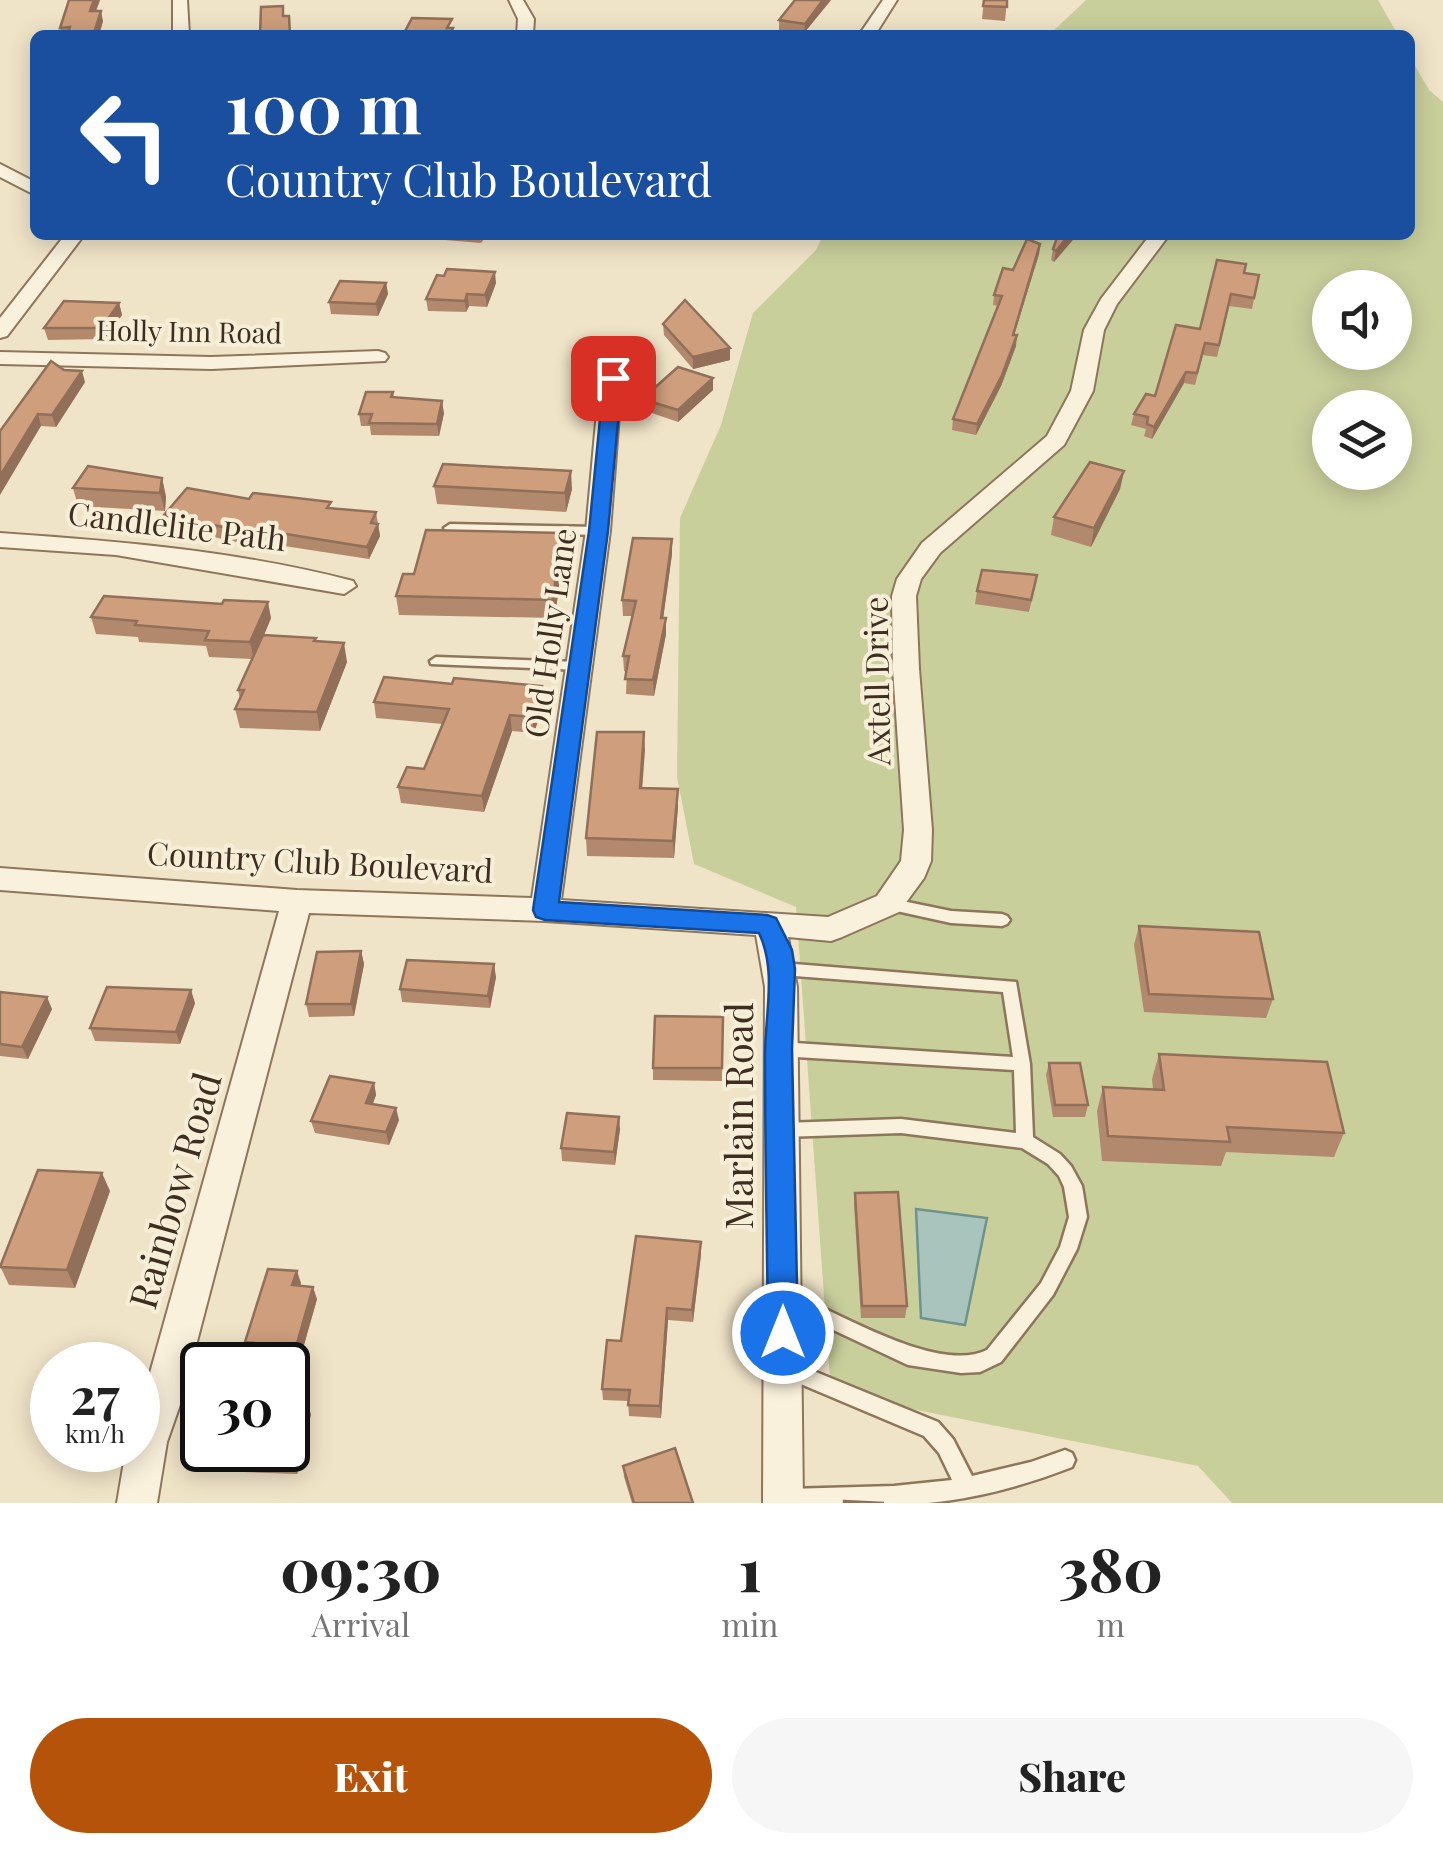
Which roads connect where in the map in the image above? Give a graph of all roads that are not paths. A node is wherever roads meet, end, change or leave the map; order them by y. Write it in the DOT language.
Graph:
graph roads {
  1 [pos="180,0"];
  2 [pos="516,0"];
  3 [pos="890,0"];
  4 [pos="181,30"];
  5 [pos="525,30"];
  6 [pos="870,30"];
  7 [pos="0,168"];
  8 [pos="30,187"];
  9 [pos="71,240"];
  10 [pos="1156,240"];
  11 [pos="0,332"];
  12 [pos="378,357"];
  13 [pos="0,358"];
  14 [pos="622,366"];
  15 [pos="450,528"];
  16 [pos="598,531"];
  17 [pos="0,540"];
  18 [pos="344,586"];
  19 [pos="436,662"];
  20 [pos="580,666"];
  21 [pos="0,879"];
  22 [pos="297,901"];
  23 [pos="888,904"];
  24 [pos="545,910"];
  25 [pos="1002,920"];
  26 [pos="767,924"];
  27 [pos="782,969"];
  28 [pos="778,1049"];
  29 [pos="1022,1064"];
  30 [pos="783,1130"];
  31 [pos="1025,1141"];
  32 [pos="783,1298"];
  33 [pos="783,1368"];
  34 [pos="1065,1460"];
  35 [pos="967,1488"];
  36 [pos="783,1501"];
  37 [pos="138,1503"];
  1 -- 4 [label="street"];
  2 -- 5 [label="street"];
  3 -- 6 [label="street"];
  7 -- 8 [label="street"];
  9 -- 11 [label="street"];
  10 -- 23 [label="street, Axtell Drive"];
  12 -- 13 [label="street, Holly Inn Road"];
  14 -- 16 [label="street, Old Holly Lane"];
  15 -- 16 [label="lane"];
  16 -- 20 [label="street, Old Holly Lane"];
  17 -- 18 [label="street, Candlelite Path"];
  19 -- 20 [label="lane"];
  20 -- 24 [label="street, Old Holly Lane"];
  21 -- 22 [label="street, Country Club Boulevard"];
  22 -- 24 [label="street, Country Club Boulevard"];
  22 -- 37 [label="street, Rainbow Road"];
  23 -- 25 [label="lane"];
  23 -- 26 [label="street"];
  24 -- 26 [label="street, Country Club Boulevard"];
  26 -- 27 [label="street"];
  27 -- 28 [label="street, Marlain Road"];
  27 -- 29 [label="lane"];
  28 -- 29 [label="lane"];
  28 -- 30 [label="street, Marlain Road"];
  29 -- 31 [label="lane"];
  30 -- 31 [label="lane"];
  30 -- 32 [label="street, Marlain Road"];
  31 -- 32 [label="lane"];
  32 -- 33 [label="street, Marlain Road"];
  33 -- 35 [label="lane"];
  33 -- 36 [label="street, Marlain Road"];
  34 -- 35 [label="lane"];
  35 -- 36 [label="lane"];
}
